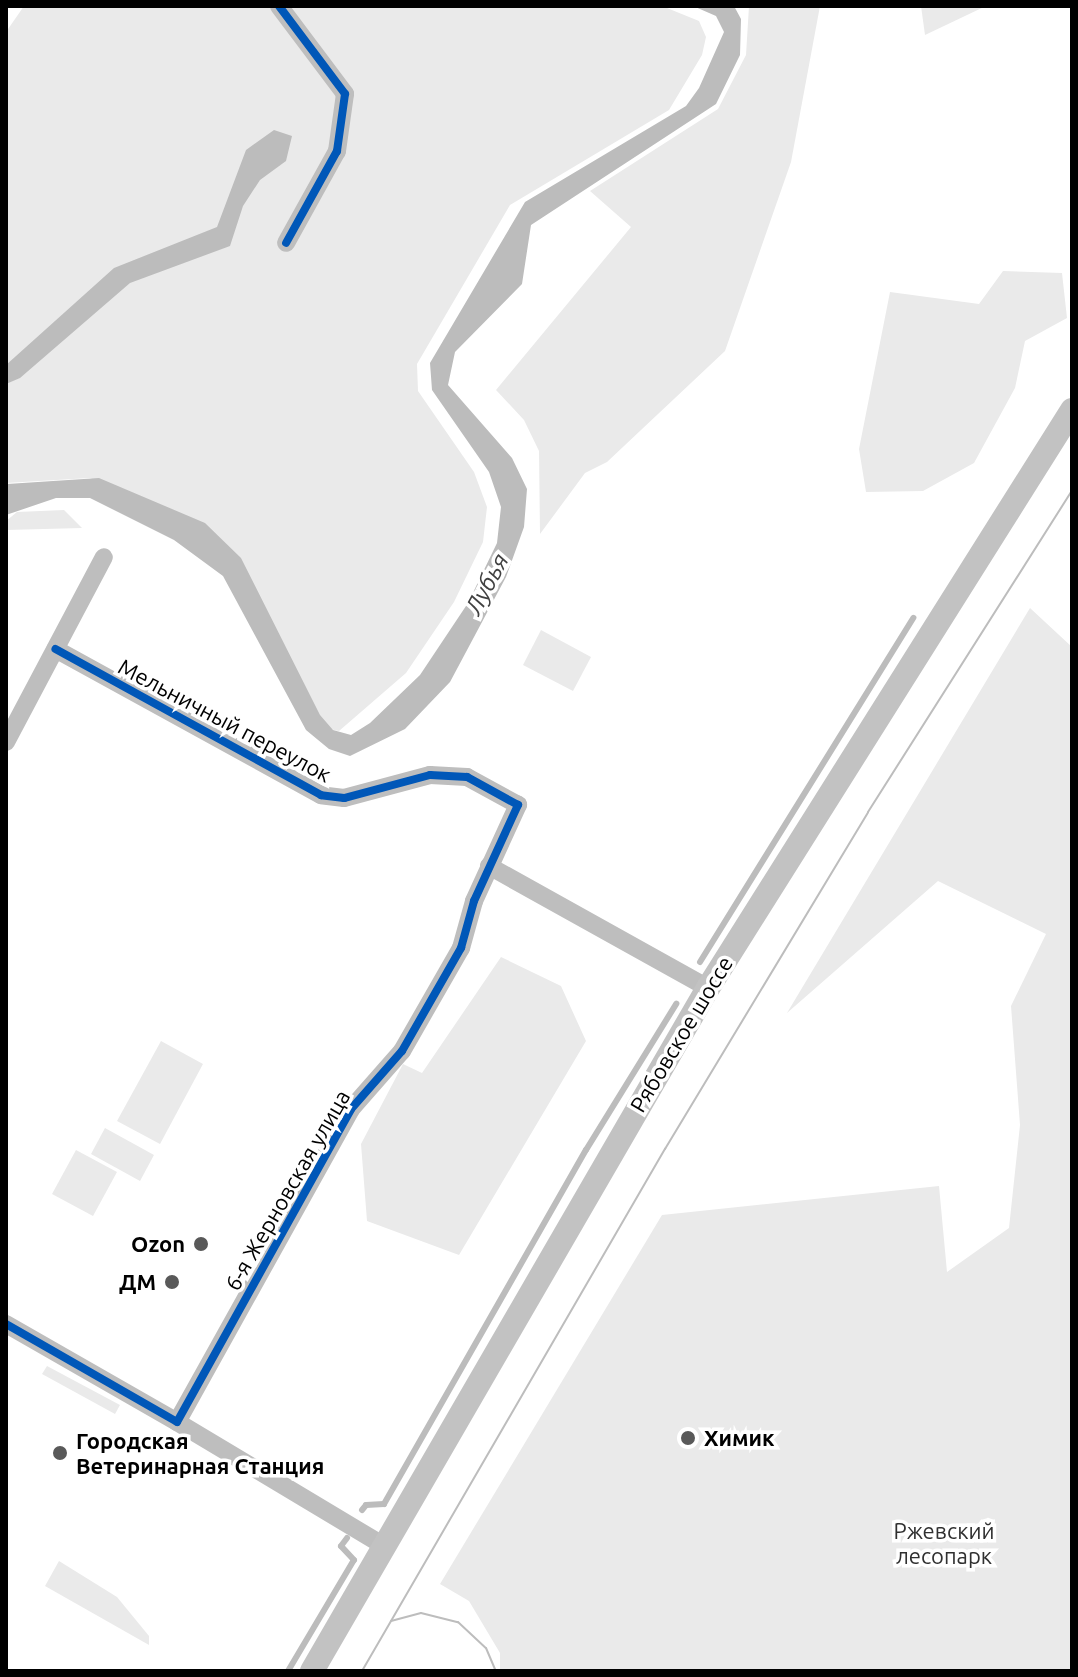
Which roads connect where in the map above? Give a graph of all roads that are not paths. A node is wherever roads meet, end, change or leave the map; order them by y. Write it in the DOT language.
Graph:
graph roads {
  1 [pos="279,6"];
  2 [pos="286,243"];
  3 [pos="1072,410"];
  4 [pos="104,557"];
  5 [pos="55,649"];
  6 [pos="6,742"];
  7 [pos="518,805"];
  8 [pos="489,866"];
  9 [pos="708,988"];
  10 [pos="6,1324"];
  11 [pos="177,1422"];
  12 [pos="384,1546"];
  13 [pos="312,1671"];
  1 -- 2 [label="street"];
  3 -- 9 [label="main road, Рябовское шоссе"];
  4 -- 5 [label="street"];
  5 -- 6 [label="street"];
  5 -- 7 [label="street, Мельничный переулок"];
  7 -- 8 [label="street, 6-я Жерновская улица"];
  8 -- 9 [label="street"];
  8 -- 11 [label="street, 6-я Жерновская улица"];
  9 -- 12 [label="main road, Рябовское шоссе"];
  10 -- 11 [label="street"];
  11 -- 12 [label="street"];
  12 -- 13 [label="main road, Рябовское шоссе"];
}
